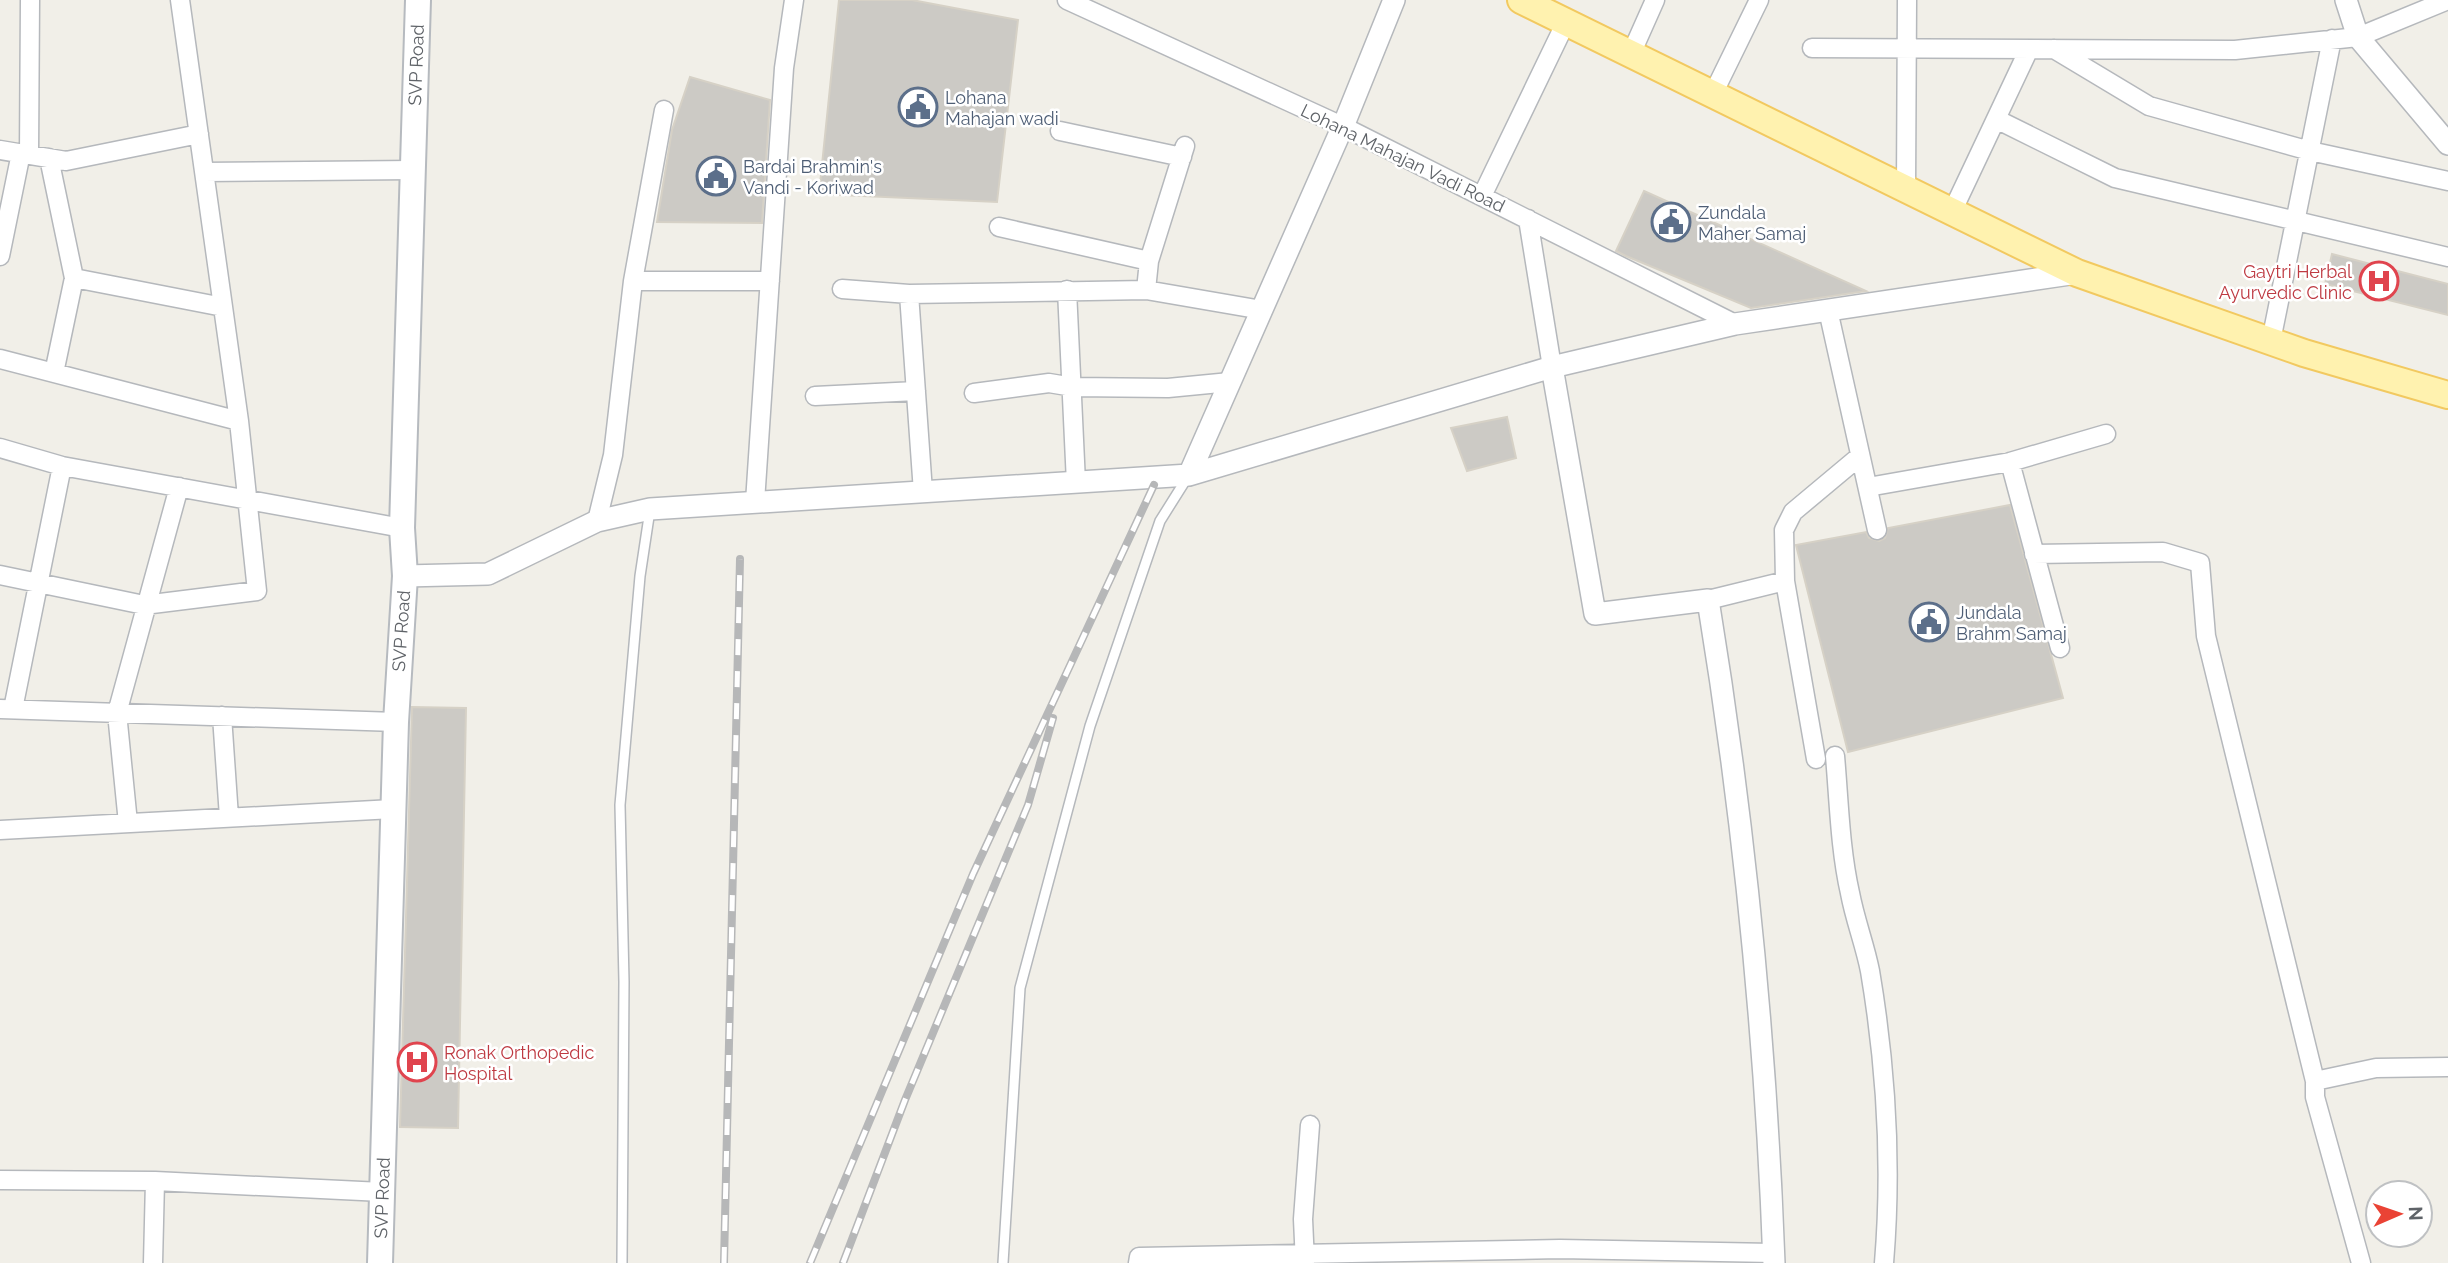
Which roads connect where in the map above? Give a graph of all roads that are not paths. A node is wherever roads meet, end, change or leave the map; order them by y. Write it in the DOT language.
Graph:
graph roads {
  1 [pos="30,0"];
  2 [pos="180,0"];
  3 [pos="418,0"];
  4 [pos="794,0"];
  5 [pos="1067,0"];
  6 [pos="1394,0"];
  7 [pos="1521,0"];
  8 [pos="1655,0"];
  9 [pos="1759,0"];
  10 [pos="1906,0"];
  11 [pos="2346,0"];
  12 [pos="2448,0"];
  13 [pos="1566,22"];
  14 [pos="2358,37"];
  15 [pos="2332,40"];
  16 [pos="1906,47"];
  17 [pos="1812,48"];
  18 [pos="2029,48"];
  19 [pos="2054,49"];
  20 [pos="1631,54"];
  21 [pos="1713,94"];
  22 [pos="664,110"];
  23 [pos="1996,119"];
  24 [pos="1342,126"];
  25 [pos="1060,131"];
  26 [pos="199,134"];
  27 [pos="2448,144"];
  28 [pos="0,150"];
  29 [pos="2310,151"];
  30 [pos="25,154"];
  31 [pos="50,158"];
  32 [pos="413,170"];
  33 [pos="204,172"];
  34 [pos="2448,181"];
  35 [pos="1906,189"];
  36 [pos="1482,196"];
  37 [pos="1952,212"];
  38 [pos="1528,219"];
  39 [pos="2296,221"];
  40 [pos="999,227"];
  41 [pos="0,256"];
  42 [pos="2448,257"];
  43 [pos="1149,261"];
  44 [pos="2077,273"];
  45 [pos="74,278"];
  46 [pos="633,281"];
  47 [pos="770,281"];
  48 [pos="842,289"];
  49 [pos="1067,290"];
  50 [pos="1146,290"];
  51 [pos="909,294"];
  52 [pos="223,307"];
  53 [pos="1262,310"];
  54 [pos="1828,310"];
  55 [pos="1735,324"];
  56 [pos="2271,341"];
  57 [pos="0,359"];
  58 [pos="1552,367"];
  59 [pos="54,373"];
  60 [pos="1230,382"];
  61 [pos="1073,387"];
  62 [pos="916,391"];
  63 [pos="974,393"];
  64 [pos="2448,395"];
  65 [pos="815,396"];
  66 [pos="239,421"];
  67 [pos="2106,434"];
  68 [pos="0,448"];
  69 [pos="1860,456"];
  70 [pos="2010,462"];
  71 [pos="62,466"];
  72 [pos="1189,475"];
  73 [pos="1076,482"];
  74 [pos="179,487"];
  75 [pos="1868,487"];
  76 [pos="923,492"];
  77 [pos="247,499"];
  78 [pos="755,502"];
  79 [pos="650,509"];
  80 [pos="597,521"];
  81 [pos="402,528"];
  82 [pos="1877,530"];
  83 [pos="2034,554"];
  84 [pos="0,575"];
  85 [pos="405,576"];
  86 [pos="1785,581"];
  87 [pos="38,583"];
  88 [pos="1708,600"];
  89 [pos="144,605"];
  90 [pos="2060,648"];
  91 [pos="6,709"];
  92 [pos="117,713"];
  93 [pos="222,716"];
  94 [pos="396,722"];
  95 [pos="1835,756"];
  96 [pos="1816,759"];
  97 [pos="393,809"];
  98 [pos="229,817"];
  99 [pos="128,823"];
  100 [pos="0,830"];
  101 [pos="2448,1067"];
  102 [pos="2315,1081"];
  103 [pos="1310,1125"];
  104 [pos="0,1180"];
  105 [pos="155,1181"];
  106 [pos="382,1192"];
  107 [pos="1533,1256"];
  108 [pos="1305,1257"];
  109 [pos="1773,1258"];
  110 [pos="153,1263"];
  111 [pos="380,1263"];
  112 [pos="622,1263"];
  113 [pos="1003,1263"];
  114 [pos="1138,1263"];
  115 [pos="1884,1263"];
  116 [pos="2361,1263"];
  1 -- 30 [label="street"];
  2 -- 26 [label="street"];
  3 -- 32 [label="main road, SVP Road"];
  4 -- 47 [label="street"];
  5 -- 24 [label="street, Lohana Mahajan Vadi Road"];
  6 -- 24 [label="street"];
  7 -- 13 [label="main road"];
  8 -- 20 [label="street"];
  9 -- 21 [label="street"];
  10 -- 16 [label="street"];
  11 -- 14 [label="street"];
  12 -- 14 [label="street"];
  13 -- 20 [label="main road"];
  13 -- 36 [label="street"];
  14 -- 15 [label="street"];
  14 -- 27 [label="street"];
  15 -- 19 [label="street"];
  15 -- 29 [label="street"];
  16 -- 17 [label="street"];
  16 -- 18 [label="street"];
  16 -- 35 [label="street"];
  18 -- 19 [label="street"];
  18 -- 23 [label="street"];
  19 -- 29 [label="street"];
  20 -- 21 [label="main road"];
  21 -- 35 [label="main road"];
  22 -- 46 [label="street"];
  23 -- 37 [label="street"];
  23 -- 39 [label="street"];
  24 -- 36 [label="street, Lohana Mahajan Vadi Road"];
  24 -- 53 [label="street"];
  25 -- 43 [label="street"];
  26 -- 31 [label="street"];
  26 -- 33 [label="street"];
  28 -- 30 [label="street"];
  29 -- 34 [label="street"];
  29 -- 39 [label="street"];
  30 -- 31 [label="street"];
  30 -- 41 [label="street"];
  31 -- 45 [label="street"];
  32 -- 33 [label="street"];
  32 -- 81 [label="main road, SVP Road"];
  33 -- 52 [label="street"];
  35 -- 37 [label="main road"];
  36 -- 38 [label="street, Lohana Mahajan Vadi Road"];
  37 -- 44 [label="main road"];
  38 -- 55 [label="street, Lohana Mahajan Vadi Road"];
  38 -- 58 [label="street"];
  39 -- 42 [label="street"];
  39 -- 56 [label="street"];
  40 -- 43 [label="street"];
  43 -- 50 [label="street"];
  44 -- 54 [label="street"];
  44 -- 56 [label="main road"];
  45 -- 52 [label="street"];
  45 -- 59 [label="street"];
  46 -- 47 [label="street"];
  46 -- 80 [label="street"];
  47 -- 78 [label="street"];
  48 -- 51 [label="street"];
  49 -- 50 [label="street"];
  49 -- 51 [label="street"];
  49 -- 61 [label="street"];
  50 -- 53 [label="street"];
  51 -- 62 [label="street"];
  52 -- 66 [label="street"];
  53 -- 60 [label="street"];
  54 -- 55 [label="street"];
  54 -- 69 [label="street"];
  55 -- 58 [label="street"];
  56 -- 64 [label="main road"];
  57 -- 59 [label="street"];
  58 -- 72 [label="street"];
  58 -- 88 [label="street"];
  59 -- 66 [label="street"];
  60 -- 61 [label="street"];
  60 -- 72 [label="street"];
  61 -- 63 [label="street"];
  61 -- 73 [label="street"];
  62 -- 65 [label="street"];
  62 -- 76 [label="street"];
  66 -- 77 [label="street"];
  67 -- 70 [label="street"];
  68 -- 71 [label="street"];
  69 -- 75 [label="street"];
  69 -- 86 [label="street"];
  70 -- 75 [label="street"];
  70 -- 83 [label="street"];
  71 -- 74 [label="street"];
  71 -- 87 [label="street"];
  72 -- 73 [label="street"];
  72 -- 113 [label="lane"];
  73 -- 76 [label="street"];
  74 -- 77 [label="street"];
  74 -- 89 [label="street"];
  75 -- 82 [label="street"];
  76 -- 78 [label="street"];
  77 -- 81 [label="street"];
  77 -- 89 [label="street"];
  78 -- 79 [label="street"];
  79 -- 80 [label="street"];
  79 -- 112 [label="lane"];
  80 -- 85 [label="street"];
  81 -- 85 [label="main road, SVP Road"];
  83 -- 90 [label="street"];
  83 -- 102 [label="street"];
  84 -- 87 [label="street"];
  85 -- 94 [label="main road, SVP Road"];
  86 -- 88 [label="street"];
  86 -- 96 [label="street"];
  87 -- 89 [label="street"];
  87 -- 91 [label="street"];
  88 -- 109 [label="street"];
  89 -- 92 [label="street"];
  91 -- 92 [label="street"];
  92 -- 93 [label="street"];
  92 -- 99 [label="street"];
  93 -- 94 [label="street"];
  93 -- 98 [label="street"];
  94 -- 97 [label="main road, SVP Road"];
  95 -- 115 [label="street"];
  97 -- 98 [label="street"];
  97 -- 106 [label="main road, SVP Road"];
  98 -- 99 [label="street"];
  99 -- 100 [label="street"];
  101 -- 102 [label="street"];
  102 -- 116 [label="street"];
  103 -- 108 [label="street"];
  104 -- 105 [label="street"];
  105 -- 106 [label="street"];
  105 -- 110 [label="street"];
  106 -- 111 [label="main road, SVP Road"];
  107 -- 108 [label="street"];
  107 -- 109 [label="street"];
  108 -- 114 [label="street"];
}
